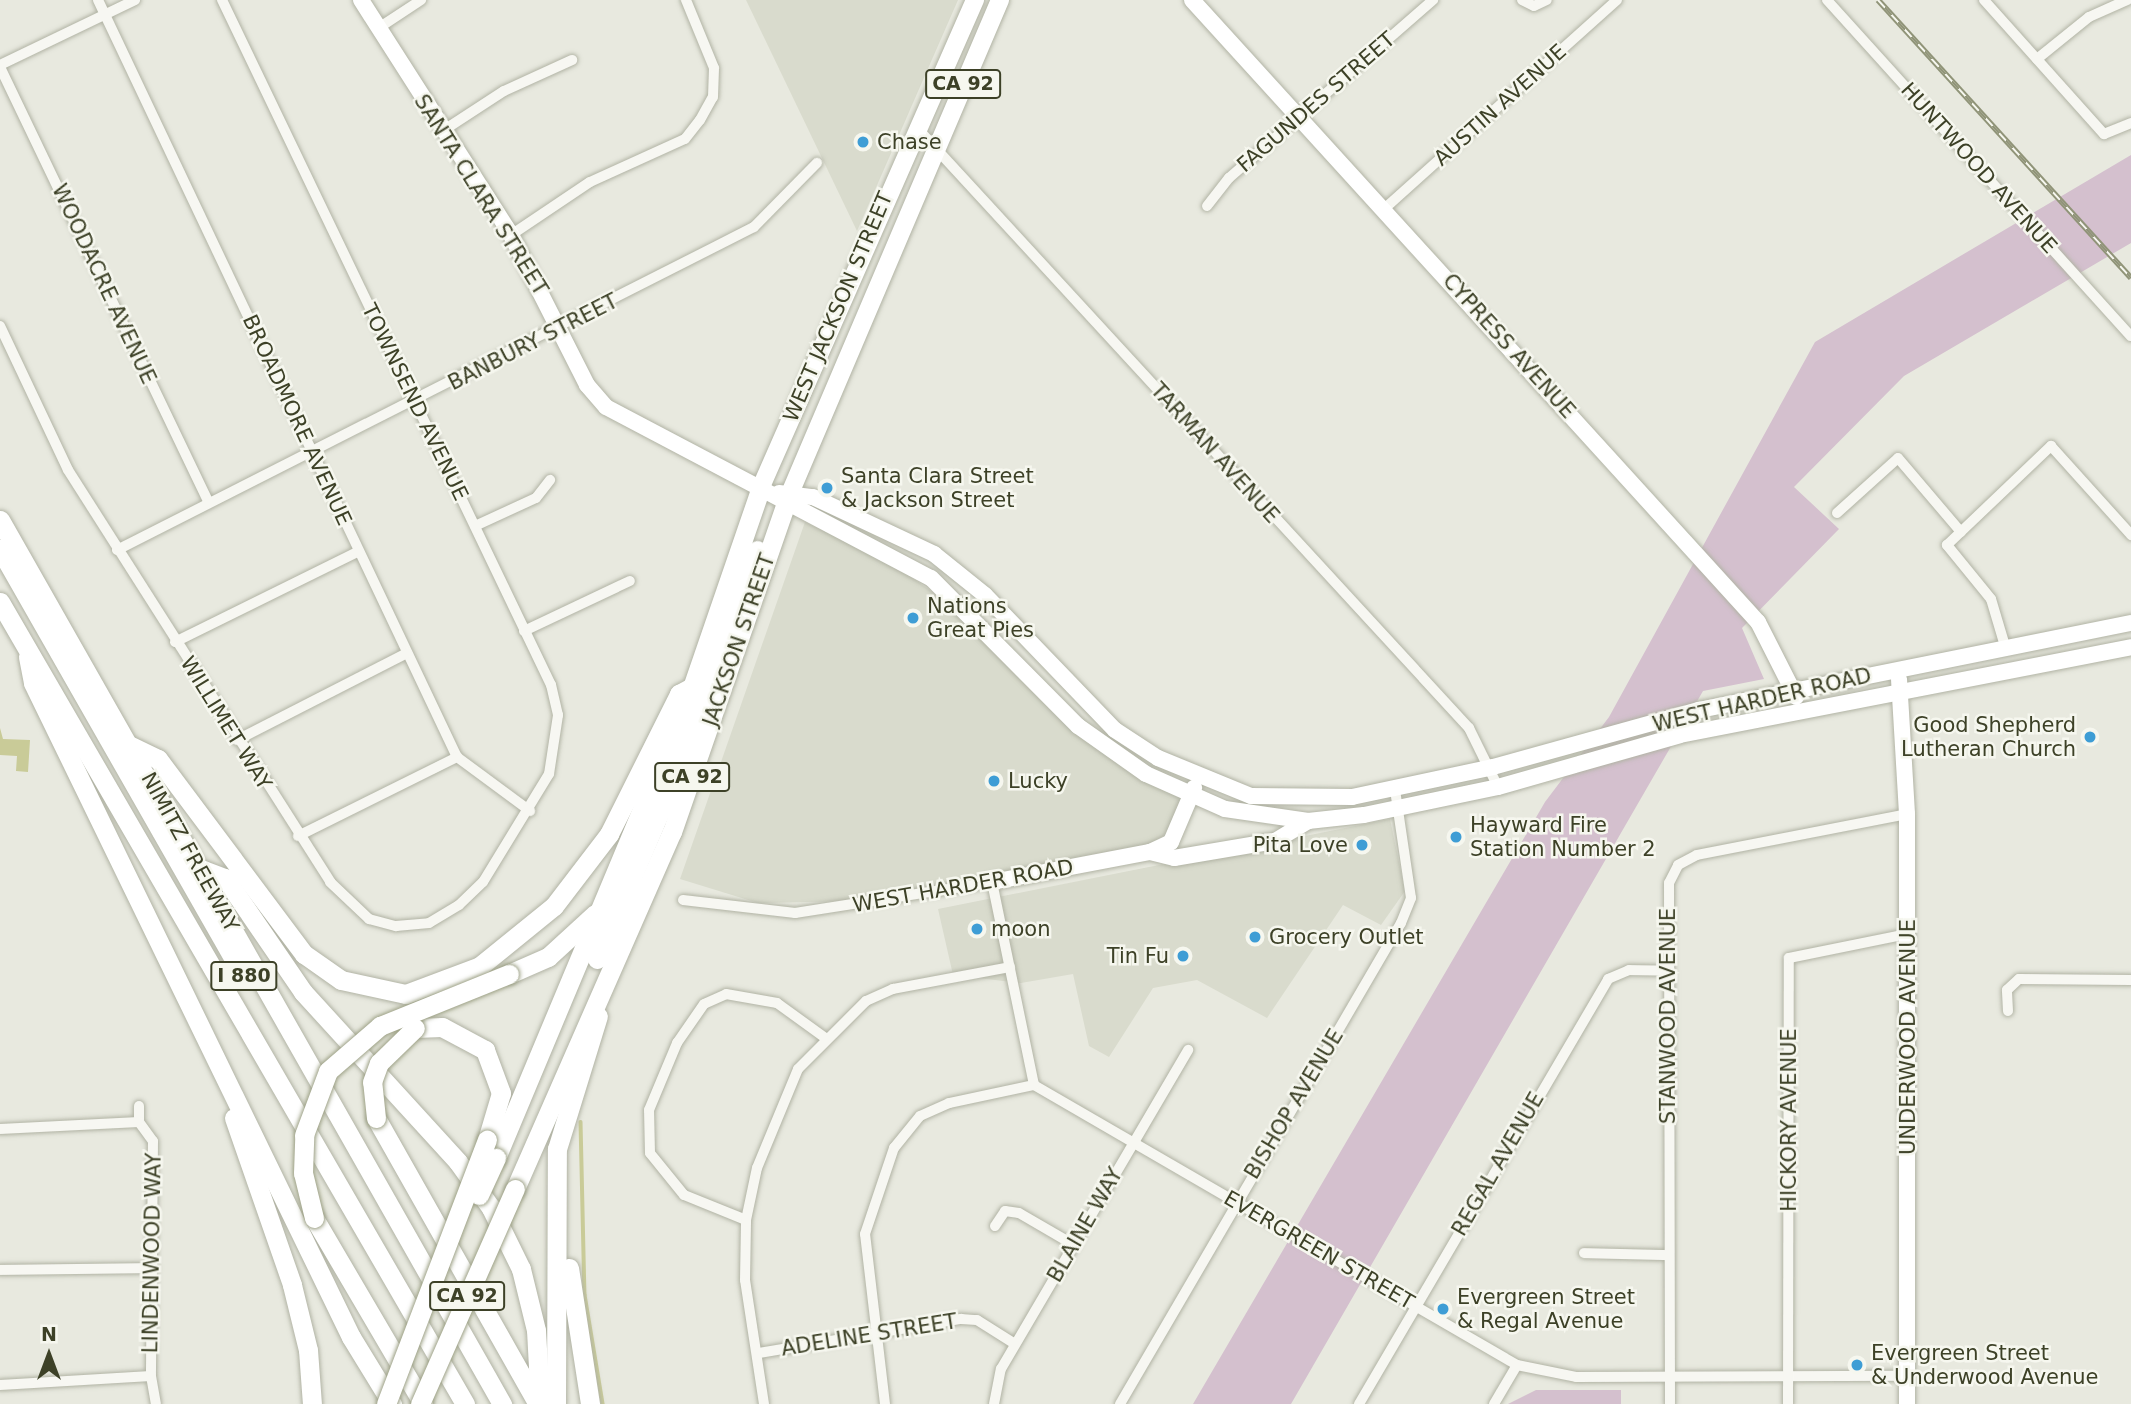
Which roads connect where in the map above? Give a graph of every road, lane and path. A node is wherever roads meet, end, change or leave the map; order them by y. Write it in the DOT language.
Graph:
graph roads {
  1 [pos="98,0"];
  2 [pos="135,0"];
  3 [pos="222,0"];
  4 [pos="361,0"];
  5 [pos="421,0"];
  6 [pos="687,0"];
  7 [pos="975,0"];
  8 [pos="1000,0"];
  9 [pos="1192,0"];
  10 [pos="1522,0"];
  11 [pos="1547,0"];
  12 [pos="1617,0"];
  13 [pos="1827,0"];
  14 [pos="1984,0"];
  15 [pos="2127,0"];
  16 [pos="1430,1"];
  17 [pos="105,15"];
  18 [pos="377,29"];
  19 [pos="2037,59"];
  20 [pos="572,60"];
  21 [pos="0,66"];
  22 [pos="1298,117"];
  23 [pos="2131,123"];
  24 [pos="918,129"];
  25 [pos="441,132"];
  26 [pos="936,148"];
  27 [pos="817,163"];
  28 [pos="1207,206"];
  29 [pos="1384,209"];
  30 [pos="511,235"];
  31 [pos="0,326"];
  32 [pos="562,328"];
  33 [pos="2131,336"];
  34 [pos="415,402"];
  35 [pos="313,452"];
  36 [pos="550,480"];
  37 [pos="779,494"];
  38 [pos="208,502"];
  39 [pos="1836,513"];
  40 [pos="0,520"];
  41 [pos="475,526"];
  42 [pos="1961,532"];
  43 [pos="2131,535"];
  44 [pos="0,549"];
  45 [pos="117,550"];
  46 [pos="359,551"];
  47 [pos="0,571"];
  48 [pos="630,582"];
  49 [pos="0,602"];
  50 [pos="2130,628"];
  51 [pos="524,631"];
  52 [pos="175,642"];
  53 [pos="2005,646"];
  54 [pos="26,647"];
  55 [pos="2131,647"];
  56 [pos="407,653"];
  57 [pos="1897,670"];
  58 [pos="50,683"];
  59 [pos="691,688"];
  60 [pos="1793,689"];
  61 [pos="1901,690"];
  62 [pos="1800,709"];
  63 [pos="237,740"];
  64 [pos="131,746"];
  65 [pos="457,757"];
  66 [pos="1493,767"];
  67 [pos="1198,778"];
  68 [pos="1436,780"];
  69 [pos="1498,787"];
  70 [pos="1395,789"];
  71 [pos="1192,796"];
  72 [pos="1439,799"];
  73 [pos="1397,808"];
  74 [pos="530,811"];
  75 [pos="1907,814"];
  76 [pos="1308,821"];
  77 [pos="298,836"];
  78 [pos="1150,852"];
  79 [pos="201,869"];
  80 [pos="992,882"];
  81 [pos="607,900"];
  82 [pos="683,900"];
  83 [pos="1907,933"];
  84 [pos="608,966"];
  85 [pos="1010,967"];
  86 [pos="1668,971"];
  87 [pos="2131,980"];
  88 [pos="2008,1011"];
  89 [pos="201,1028"];
  90 [pos="824,1037"];
  91 [pos="1188,1051"];
  92 [pos="1034,1085"];
  93 [pos="139,1106"];
  94 [pos="566,1117"];
  95 [pos="139,1122"];
  96 [pos="0,1129"];
  97 [pos="540,1129"];
  98 [pos="1132,1142"];
  99 [pos="1236,1203"];
  100 [pos="746,1220"];
  101 [pos="995,1226"];
  102 [pos="1074,1245"];
  103 [pos="1584,1254"];
  104 [pos="1668,1255"];
  105 [pos="153,1268"];
  106 [pos="0,1270"];
  107 [pos="1415,1307"];
  108 [pos="877,1333"];
  109 [pos="1015,1344"];
  110 [pos="409,1349"];
  111 [pos="759,1353"];
  112 [pos="1517,1365"];
  113 [pos="151,1376"];
  114 [pos="1907,1376"];
  115 [pos="1669,1377"];
  116 [pos="1788,1377"];
  117 [pos="0,1385"];
  118 [pos="156,1404"];
  119 [pos="312,1404"];
  120 [pos="386,1404"];
  121 [pos="392,1404"];
  122 [pos="421,1404"];
  123 [pos="466,1404"];
  124 [pos="488,1404"];
  125 [pos="502,1404"];
  126 [pos="539,1404"];
  127 [pos="556,1404"];
  128 [pos="590,1404"];
  129 [pos="764,1404"];
  130 [pos="885,1404"];
  131 [pos="994,1404"];
  132 [pos="1120,1404"];
  133 [pos="1359,1404"];
  134 [pos="1494,1404"];
  135 [pos="1670,1404"];
  136 [pos="1788,1404"];
  137 [pos="1907,1404"];
  1 -- 17 [label="street, BROADMORE AVENUE"];
  2 -- 17 [label="street"];
  3 -- 34 [label="street, TOWNSEND AVENUE"];
  4 -- 18 [label="main road, SANTA CLARA STREET"];
  5 -- 18 [label="street"];
  6 -- 30 [label="street"];
  7 -- 24 [label="main road, CA 92"];
  8 -- 26 [label="main road, CA 92"];
  9 -- 22 [label="main road, CYPRESS AVENUE"];
  10 -- 11 [label="street"];
  12 -- 29 [label="street, AUSTIN AVENUE"];
  13 -- 33 [label="street, HUNTWOOD AVENUE"];
  14 -- 19 [label="street"];
  15 -- 19 [label="street"];
  16 -- 22 [label="street, FAGUNDES STREET"];
  17 -- 21 [label="street"];
  17 -- 35 [label="street, BROADMORE AVENUE"];
  18 -- 25 [label="main road, SANTA CLARA STREET"];
  19 -- 23 [label="street"];
  20 -- 25 [label="street"];
  21 -- 38 [label="street, WOODACRE AVENUE"];
  22 -- 28 [label="street, FAGUNDES STREET"];
  22 -- 29 [label="main road, CYPRESS AVENUE"];
  24 -- 26 [label="street, TARMAN AVENUE"];
  24 -- 37 [label="main road, WEST JACKSON STREET / CA 92"];
  25 -- 30 [label="main road, SANTA CLARA STREET"];
  26 -- 37 [label="main road, WEST JACKSON STREET / CA 92"];
  26 -- 66 [label="street, TARMAN AVENUE"];
  27 -- 32 [label="street, BANBURY STREET"];
  29 -- 60 [label="main road, CYPRESS AVENUE"];
  30 -- 32 [label="main road, SANTA CLARA STREET"];
  31 -- 45 [label="street, WILLIMET WAY"];
  32 -- 34 [label="street, BANBURY STREET"];
  32 -- 37 [label="main road, SANTA CLARA STREET"];
  34 -- 35 [label="street, BANBURY STREET"];
  34 -- 41 [label="street, TOWNSEND AVENUE"];
  35 -- 38 [label="street, BANBURY STREET"];
  35 -- 46 [label="street, BROADMORE AVENUE"];
  36 -- 41 [label="street"];
  37 -- 59 [label="highway, JACKSON STREET / CA 92"];
  37 -- 67 [label="main road, SANTA CLARA STREET"];
  37 -- 71 [label="main road, SANTA CLARA STREET"];
  37 -- 84 [label="highway, JACKSON STREET / CA 92"];
  37 -- 97 [label="highway"];
  38 -- 45 [label="street, BANBURY STREET"];
  39 -- 42 [label="street"];
  40 -- 64 [label="highway, NIMITZ FREEWAY / I 880"];
  41 -- 51 [label="street, TOWNSEND AVENUE"];
  42 -- 43 [label="street"];
  42 -- 53 [label="street"];
  44 -- 124 [label="highway, I 880"];
  45 -- 52 [label="street, WILLIMET WAY"];
  46 -- 52 [label="street"];
  46 -- 56 [label="street, BROADMORE AVENUE"];
  47 -- 58 [label="highway, I 880"];
  48 -- 51 [label="street"];
  49 -- 54 [label="highway, NIMITZ FREEWAY / I 880"];
  50 -- 53 [label="main road, WEST HARDER ROAD"];
  51 -- 74 [label="street, TOWNSEND AVENUE"];
  52 -- 63 [label="street, WILLIMET WAY"];
  53 -- 57 [label="main road, WEST HARDER ROAD"];
  54 -- 58 [label="highway, NIMITZ FREEWAY / I 880"];
  54 -- 89 [label="highway"];
  55 -- 61 [label="main road, WEST HARDER ROAD"];
  56 -- 63 [label="street"];
  56 -- 65 [label="street, BROADMORE AVENUE"];
  57 -- 60 [label="main road, WEST HARDER ROAD"];
  57 -- 61 [label="main road, UNDERWOOD AVENUE"];
  58 -- 123 [label="highway, NIMITZ FREEWAY / I 880"];
  59 -- 64 [label="highway"];
  59 -- 81 [label="highway, CA 92"];
  60 -- 62 [label="main road, CYPRESS AVENUE"];
  60 -- 66 [label="main road, WEST HARDER ROAD"];
  61 -- 62 [label="main road, WEST HARDER ROAD"];
  61 -- 75 [label="main road, UNDERWOOD AVENUE"];
  62 -- 69 [label="main road, WEST HARDER ROAD"];
  63 -- 77 [label="street, WILLIMET WAY"];
  64 -- 79 [label="highway, NIMITZ FREEWAY / I 880"];
  65 -- 74 [label="street, BROADMORE AVENUE"];
  65 -- 77 [label="street"];
  66 -- 68 [label="main road, WEST HARDER ROAD"];
  66 -- 69 [label="street, TARMAN AVENUE"];
  67 -- 70 [label="main road, SANTA CLARA STREET"];
  67 -- 71 [label="main road, WEST HARDER ROAD"];
  68 -- 70 [label="main road, WEST HARDER ROAD"];
  68 -- 72 [label="main road"];
  69 -- 72 [label="main road, WEST HARDER ROAD"];
  70 -- 73 [label="street, BISHOP AVENUE"];
  71 -- 76 [label="main road, SANTA CLARA STREET"];
  71 -- 78 [label="main road, WEST HARDER ROAD"];
  72 -- 73 [label="main road, WEST HARDER ROAD"];
  73 -- 76 [label="main road, SANTA CLARA STREET"];
  73 -- 99 [label="street, BISHOP AVENUE"];
  74 -- 77 [label="street, WILLIMET WAY"];
  75 -- 83 [label="main road, UNDERWOOD AVENUE"];
  75 -- 86 [label="street, STANWOOD AVENUE"];
  76 -- 78 [label="main road"];
  78 -- 80 [label="main road, WEST HARDER ROAD"];
  79 -- 125 [label="highway, NIMITZ FREEWAY / I 880"];
  79 -- 126 [label="highway"];
  80 -- 82 [label="street, WEST HARDER ROAD"];
  80 -- 85 [label="street"];
  81 -- 110 [label="highway, CA 92, bridge"];
  81 -- 122 [label="highway, bridge"];
  83 -- 114 [label="main road, UNDERWOOD AVENUE"];
  83 -- 116 [label="street, HICKORY AVENUE"];
  84 -- 94 [label="highway"];
  84 -- 97 [label="highway, CA 92"];
  85 -- 90 [label="street"];
  85 -- 92 [label="street"];
  86 -- 104 [label="street, STANWOOD AVENUE"];
  86 -- 107 [label="street, REGAL AVENUE"];
  87 -- 88 [label="street"];
  89 -- 119 [label="highway"];
  89 -- 121 [label="highway"];
  90 -- 100 [label="street"];
  90 -- 100 [label="street"];
  91 -- 98 [label="street, BLAINE WAY"];
  92 -- 98 [label="street, EVERGREEN STREET"];
  92 -- 108 [label="street"];
  93 -- 95 [label="street, LINDENWOOD WAY"];
  94 -- 127 [label="highway"];
  94 -- 128 [label="highway"];
  95 -- 96 [label="street"];
  95 -- 105 [label="street, LINDENWOOD WAY"];
  97 -- 122 [label="highway, CA 92, bridge"];
  98 -- 99 [label="street, EVERGREEN STREET"];
  98 -- 102 [label="street, BLAINE WAY"];
  99 -- 107 [label="street, EVERGREEN STREET"];
  99 -- 132 [label="street, BISHOP AVENUE"];
  100 -- 111 [label="street"];
  101 -- 102 [label="street"];
  102 -- 109 [label="street, BLAINE WAY"];
  103 -- 104 [label="street"];
  104 -- 115 [label="street, STANWOOD AVENUE"];
  105 -- 106 [label="street"];
  105 -- 113 [label="street, LINDENWOOD WAY"];
  107 -- 112 [label="street, EVERGREEN STREET"];
  107 -- 133 [label="street, REGAL AVENUE"];
  108 -- 109 [label="street, ADELINE STREET"];
  108 -- 111 [label="street, ADELINE STREET"];
  108 -- 130 [label="street"];
  109 -- 131 [label="street, BLAINE WAY"];
  110 -- 120 [label="highway, CA 92, bridge"];
  110 -- 126 [label="highway, bridge"];
  111 -- 129 [label="street"];
  112 -- 115 [label="street, EVERGREEN STREET"];
  112 -- 134 [label="street"];
  113 -- 117 [label="street"];
  113 -- 118 [label="street, LINDENWOOD WAY"];
  114 -- 116 [label="street, EVERGREEN STREET"];
  114 -- 137 [label="main road, UNDERWOOD AVENUE"];
  115 -- 116 [label="street, EVERGREEN STREET"];
  115 -- 135 [label="street, STANWOOD AVENUE"];
  116 -- 136 [label="street, HICKORY AVENUE"];
}
